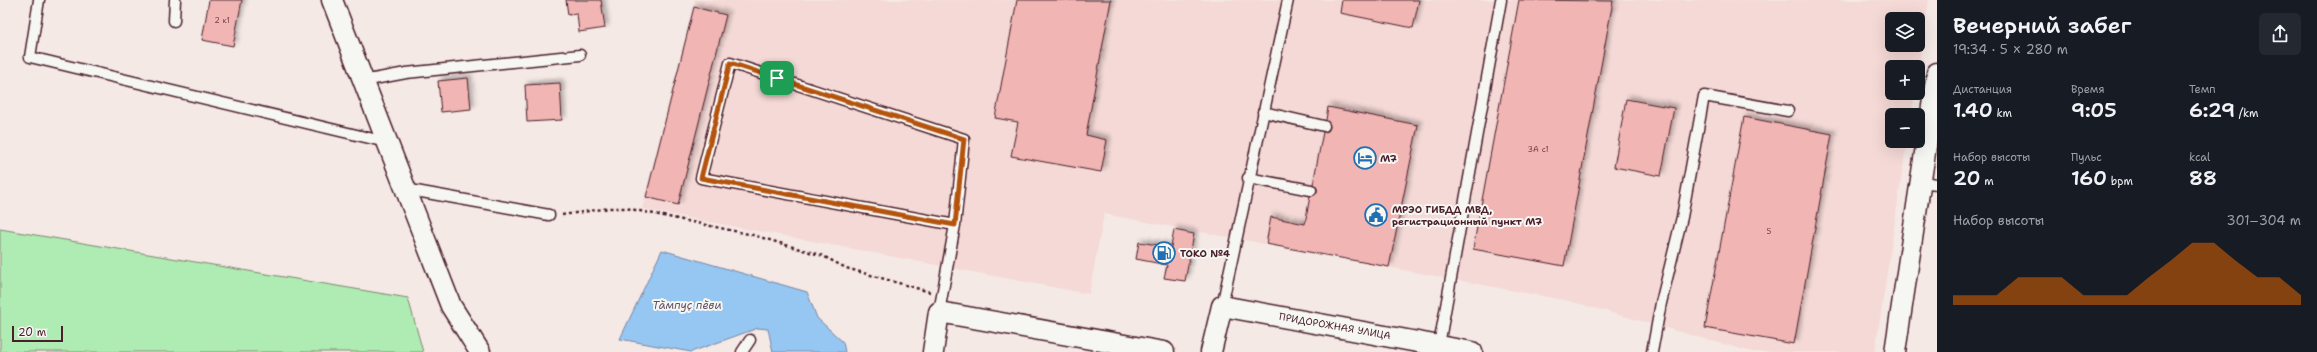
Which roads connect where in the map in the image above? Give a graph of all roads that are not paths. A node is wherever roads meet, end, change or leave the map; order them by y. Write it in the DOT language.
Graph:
graph roads {
  1 [pos="39,0"];
  2 [pos="175,0"];
  3 [pos="332,0"];
  4 [pos="1288,0"];
  5 [pos="1501,0"];
  6 [pos="174,21"];
  7 [pos="580,55"];
  8 [pos="1937,73"];
  9 [pos="363,81"];
  10 [pos="1788,111"];
  11 [pos="1263,112"];
  12 [pos="1324,126"];
  13 [pos="386,142"];
  14 [pos="1248,178"];
  15 [pos="1929,183"];
  16 [pos="405,189"];
  17 [pos="1312,190"];
  18 [pos="549,215"];
  19 [pos="955,225"];
  20 [pos="941,304"];
  21 [pos="1222,306"];
  22 [pos="750,340"];
  23 [pos="1446,348"];
  24 [pos="480,352"];
  25 [pos="742,352"];
  26 [pos="933,352"];
  27 [pos="1164,352"];
  28 [pos="1211,352"];
  29 [pos="1472,352"];
  30 [pos="1652,352"];
  31 [pos="1895,352"];
  1 -- 13 [label="lane"];
  2 -- 6 [label="lane"];
  3 -- 9 [label="street"];
  4 -- 11 [label="lane"];
  5 -- 23 [label="lane"];
  7 -- 9 [label="lane"];
  8 -- 15 [label="street"];
  9 -- 13 [label="street"];
  10 -- 30 [label="lane"];
  11 -- 12 [label="lane"];
  11 -- 14 [label="lane"];
  13 -- 16 [label="street"];
  14 -- 17 [label="lane"];
  14 -- 21 [label="lane"];
  15 -- 31 [label="street"];
  16 -- 18 [label="lane"];
  16 -- 24 [label="street"];
  19 -- 19 [label="lane"];
  19 -- 20 [label="lane"];
  20 -- 26 [label="street"];
  20 -- 27 [label="street"];
  21 -- 23 [label="street, ПРИДОРОЖНАЯ УЛИЦА"];
  21 -- 28 [label="street"];
  22 -- 25 [label="lane"];
  23 -- 29 [label="street, ПРИДОРОЖНАЯ УЛИЦА"];
}
